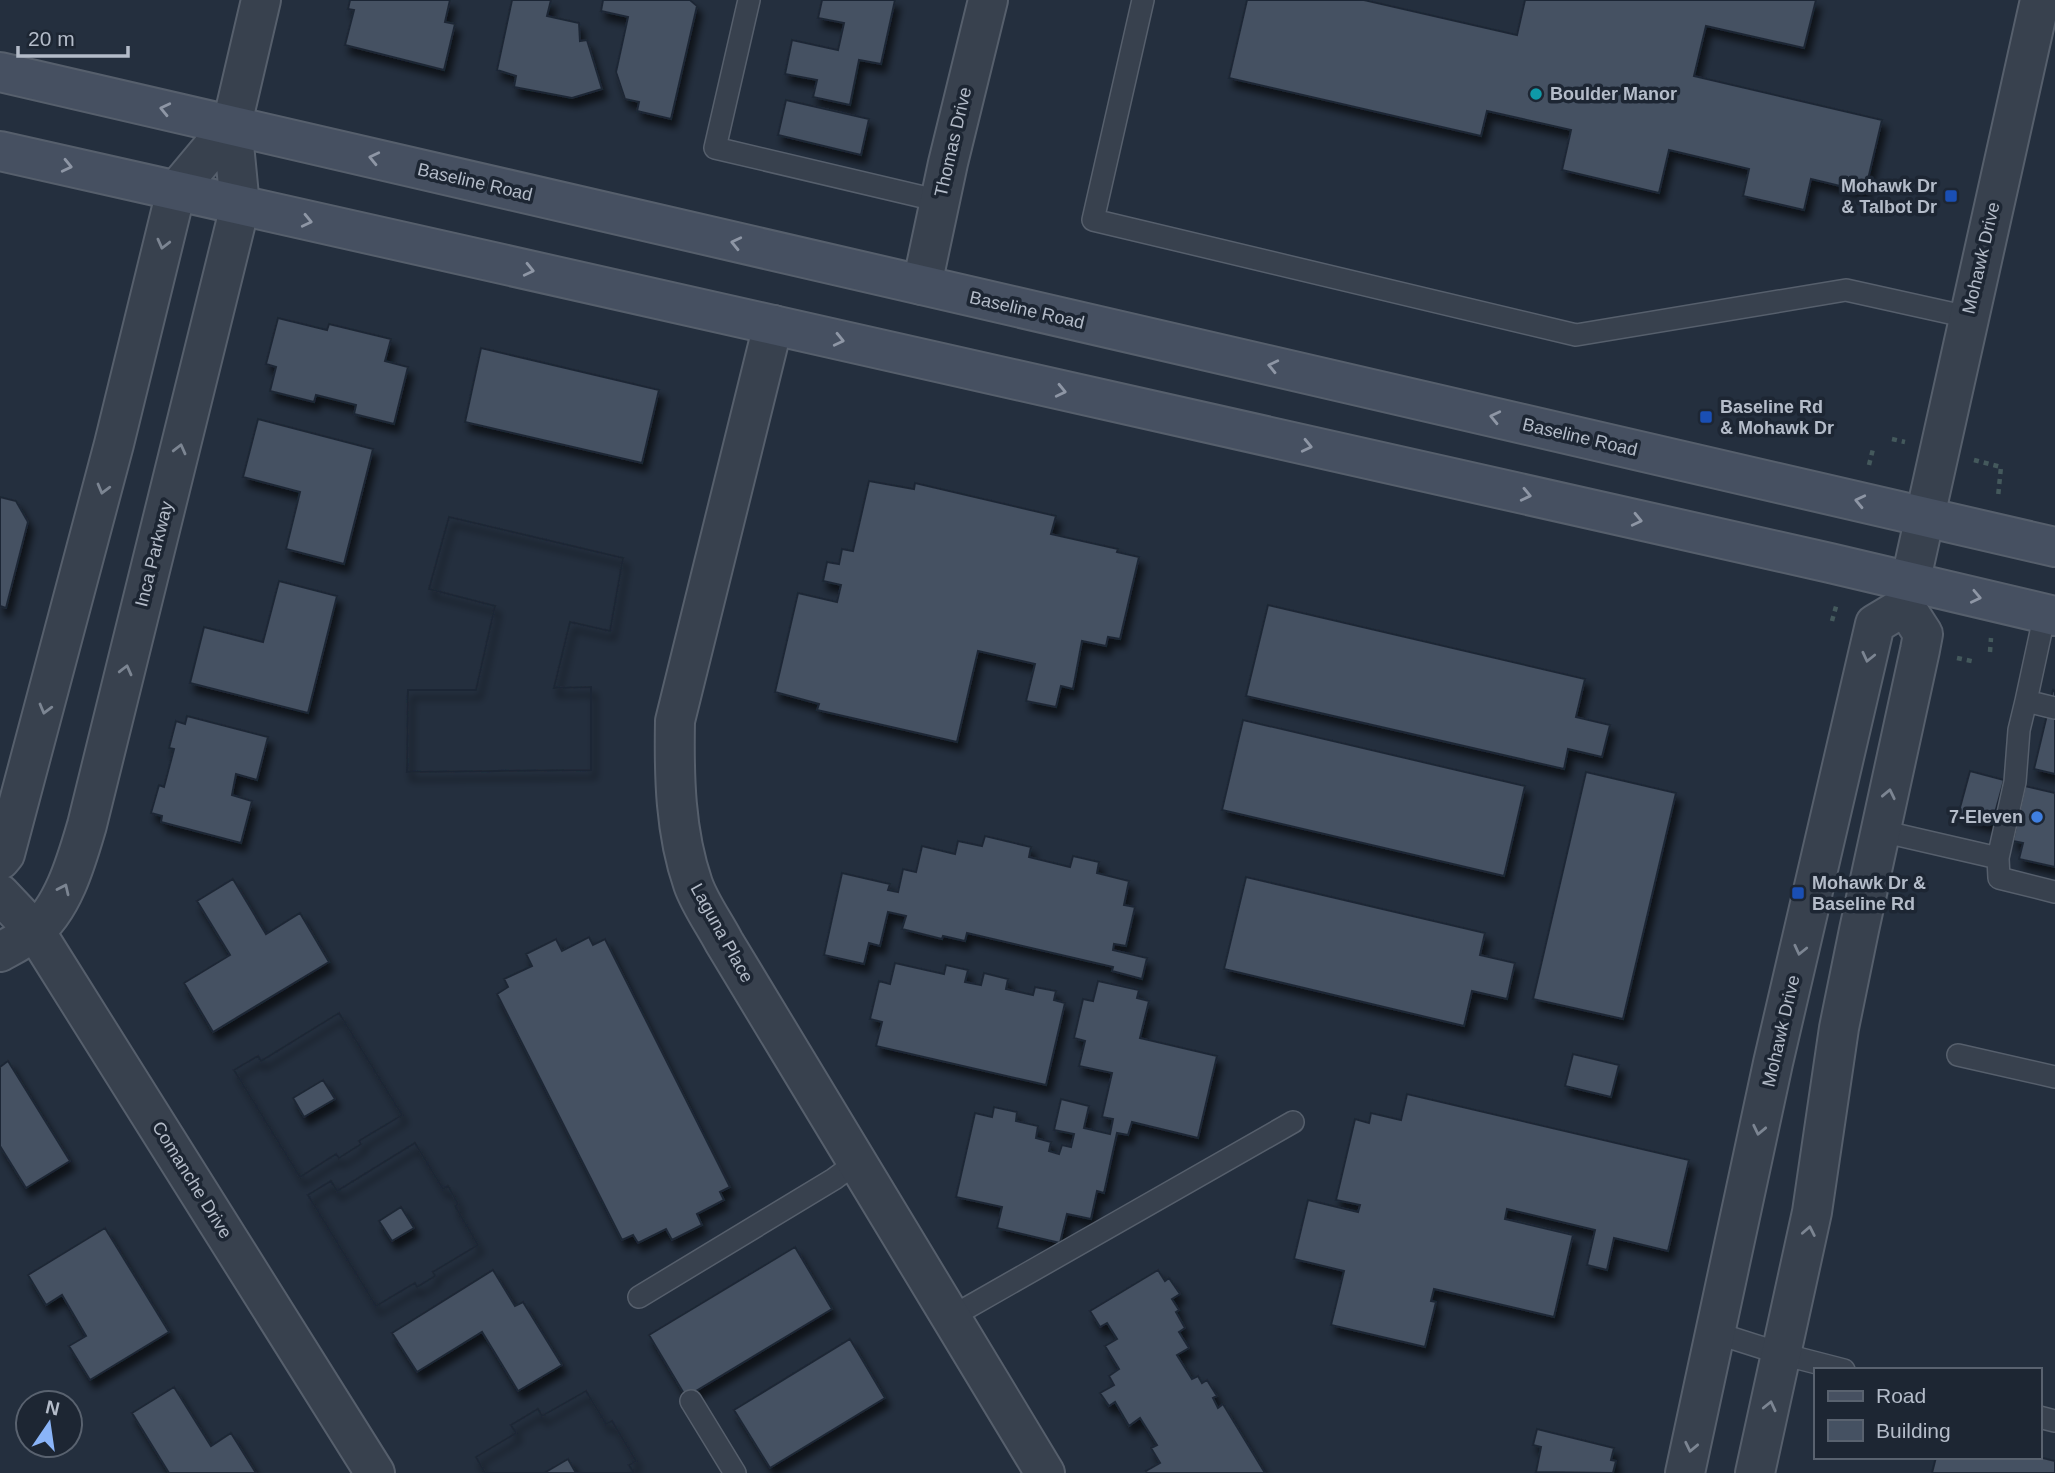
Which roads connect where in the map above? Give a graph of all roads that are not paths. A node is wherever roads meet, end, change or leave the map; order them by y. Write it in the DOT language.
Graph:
graph roads {
  1 [pos="261,0"];
  2 [pos="749,0"];
  3 [pos="988,0"];
  4 [pos="1143,0"];
  5 [pos="2040,0"];
  6 [pos="0,72"];
  7 [pos="232,124"];
  8 [pos="0,151"];
  9 [pos="176,191"];
  10 [pos="940,201"];
  11 [pos="240,206"];
  12 [pos="922,285"];
  13 [pos="1968,317"];
  14 [pos="773,325"];
  15 [pos="1926,516"];
  16 [pos="2055,547"];
  17 [pos="1907,594"];
  18 [pos="2050,614"];
  19 [pos="2025,701"];
  20 [pos="2055,708"];
  21 [pos="1881,831"];
  22 [pos="1998,858"];
  23 [pos="0,860"];
  24 [pos="2055,892"];
  25 [pos="0,894"];
  26 [pos="35,931"];
  27 [pos="0,952"];
  28 [pos="1958,1055"];
  29 [pos="2055,1077"];
  30 [pos="1293,1122"];
  31 [pos="857,1162"];
  32 [pos="639,1297"];
  33 [pos="951,1317"];
  34 [pos="1716,1332"];
  35 [pos="1782,1354"];
  36 [pos="1836,1368"];
  37 [pos="691,1401"];
  38 [pos="375,1473"];
  39 [pos="735,1473"];
  40 [pos="1045,1473"];
  41 [pos="1685,1473"];
  42 [pos="1755,1473"];
  1 -- 7 [label="street, Inca Parkway"];
  2 -- 10 [label="lane"];
  3 -- 10 [label="street, Thomas Drive"];
  4 -- 13 [label="lane"];
  5 -- 13 [label="street, Mohawk Drive"];
  7 -- 6 [label="main road, Baseline Road, one-way"];
  7 -- 9 [label="street, Inca Parkway"];
  7 -- 11 [label="street, Inca Parkway"];
  12 -- 7 [label="main road, Baseline Road, one-way"];
  8 -- 9 [label="main road, one-way"];
  9 -- 11 [label="main road"];
  9 -- 23 [label="street, Inca Parkway, one-way"];
  10 -- 12 [label="street, Thomas Drive"];
  11 -- 14 [label="main road, one-way"];
  26 -- 11 [label="street, Inca Parkway, one-way"];
  15 -- 12 [label="main road, Baseline Road, one-way"];
  13 -- 15 [label="street, Mohawk Drive"];
  14 -- 17 [label="main road, one-way"];
  14 -- 31 [label="street, Laguna Place"];
  15 -- 16 [label="main road, Baseline Road"];
  15 -- 17 [label="street, Mohawk Drive"];
  17 -- 18 [label="main road, one-way"];
  21 -- 17 [label="street, one-way"];
  17 -- 34 [label="street, Mohawk Drive, one-way"];
  18 -- 19 [label="lane"];
  19 -- 20 [label="lane"];
  19 -- 22 [label="lane"];
  21 -- 22 [label="lane"];
  35 -- 21 [label="street, one-way"];
  22 -- 24 [label="lane"];
  25 -- 26 [label="street, Comanche Drive"];
  26 -- 27 [label="street, Inca Parkway"];
  26 -- 38 [label="street, Comanche Drive"];
  28 -- 29 [label="lane"];
  30 -- 33 [label="lane"];
  31 -- 32 [label="lane"];
  31 -- 33 [label="street, Laguna Place"];
  33 -- 40 [label="street, Laguna Place"];
  34 -- 35 [label="lane"];
  34 -- 41 [label="street, Mohawk Drive, one-way"];
  35 -- 36 [label="lane"];
  42 -- 35 [label="street, one-way"];
  37 -- 39 [label="lane"];
}
